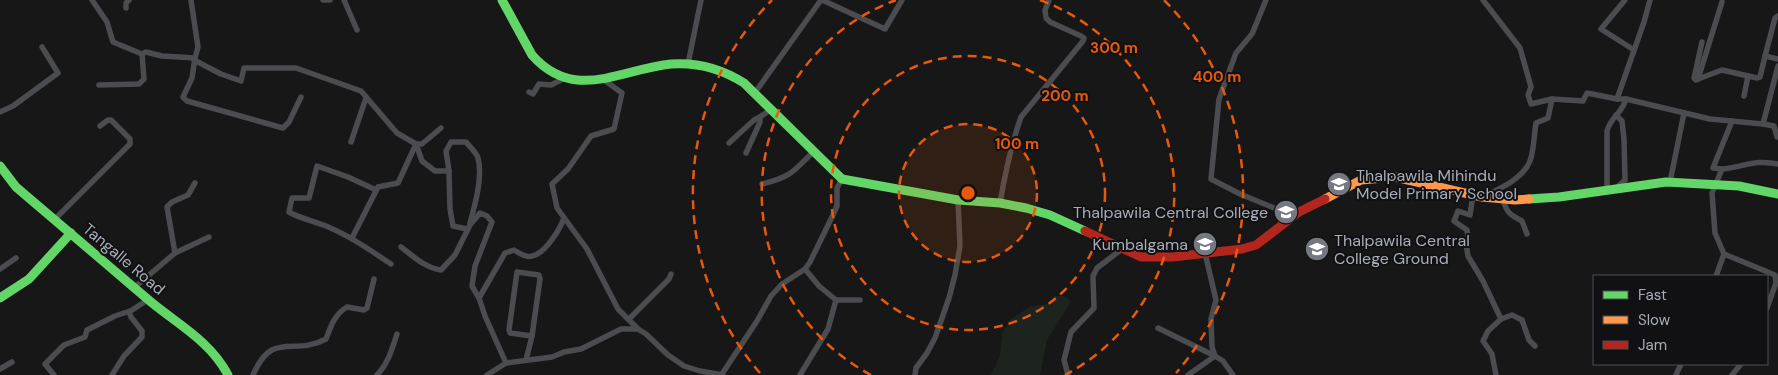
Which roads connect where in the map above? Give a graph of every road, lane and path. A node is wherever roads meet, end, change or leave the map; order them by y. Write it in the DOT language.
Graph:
graph roads {
  1 [pos="92,0"];
  2 [pos="129,0"];
  3 [pos="191,0"];
  4 [pos="324,0"];
  5 [pos="330,0"];
  6 [pos="344,0"];
  7 [pos="502,0"];
  8 [pos="701,0"];
  9 [pos="902,0"];
  10 [pos="1049,0"];
  11 [pos="1266,0"];
  12 [pos="1483,0"];
  13 [pos="1625,0"];
  14 [pos="1650,0"];
  15 [pos="825,1"];
  16 [pos="1722,2"];
  17 [pos="126,8"];
  18 [pos="1778,16"];
  19 [pos="357,30"];
  20 [pos="1702,42"];
  21 [pos="42,46"];
  22 [pos="1634,50"];
  23 [pos="142,54"];
  24 [pos="1765,56"];
  25 [pos="194,59"];
  26 [pos="1778,59"];
  27 [pos="688,64"];
  28 [pos="1778,66"];
  29 [pos="1777,75"];
  30 [pos="1748,76"];
  31 [pos="564,78"];
  32 [pos="1698,78"];
  33 [pos="604,80"];
  34 [pos="100,85"];
  35 [pos="528,92"];
  36 [pos="754,94"];
  37 [pos="301,96"];
  38 [pos="1744,96"];
  39 [pos="366,98"];
  40 [pos="1552,99"];
  41 [pos="1617,99"];
  42 [pos="1626,100"];
  43 [pos="770,110"];
  44 [pos="0,112"];
  45 [pos="1684,113"];
  46 [pos="1616,115"];
  47 [pos="760,117"];
  48 [pos="1732,121"];
  49 [pos="1763,124"];
  50 [pos="100,126"];
  51 [pos="441,128"];
  52 [pos="1777,137"];
  53 [pos="351,142"];
  54 [pos="730,142"];
  55 [pos="416,144"];
  56 [pos="813,152"];
  57 [pos="746,153"];
  58 [pos="1778,164"];
  59 [pos="0,166"];
  60 [pos="1722,169"];
  61 [pos="449,171"];
  62 [pos="842,179"];
  63 [pos="1670,182"];
  64 [pos="195,183"];
  65 [pos="762,184"];
  66 [pos="1716,185"];
  67 [pos="1612,189"];
  68 [pos="376,190"];
  69 [pos="1778,194"];
  70 [pos="1477,196"];
  71 [pos="1503,199"];
  72 [pos="958,200"];
  73 [pos="1000,203"];
  74 [pos="564,218"];
  75 [pos="55,219"];
  76 [pos="1289,219"];
  77 [pos="469,227"];
  78 [pos="71,233"];
  79 [pos="1527,234"];
  80 [pos="209,238"];
  81 [pos="352,238"];
  82 [pos="401,247"];
  83 [pos="1122,249"];
  84 [pos="175,253"];
  85 [pos="1205,253"];
  86 [pos="1724,254"];
  87 [pos="16,258"];
  88 [pos="391,264"];
  89 [pos="0,269"];
  90 [pos="805,269"];
  91 [pos="671,274"];
  92 [pos="1716,275"];
  93 [pos="374,279"];
  94 [pos="135,287"];
  95 [pos="0,298"];
  96 [pos="479,298"];
  97 [pos="149,299"];
  98 [pos="836,300"];
  99 [pos="860,300"];
  100 [pos="1768,305"];
  101 [pos="130,311"];
  102 [pos="629,319"];
  103 [pos="1501,319"];
  104 [pos="1158,328"];
  105 [pos="638,329"];
  106 [pos="397,334"];
  107 [pos="532,336"];
  108 [pos="1535,346"];
  109 [pos="1215,356"];
  110 [pos="526,360"];
  111 [pos="12,362"];
  112 [pos="506,363"];
  113 [pos="1740,365"];
  114 [pos="0,369"];
  115 [pos="54,375"];
  116 [pos="112,375"];
  117 [pos="228,375"];
  118 [pos="253,375"];
  119 [pos="376,375"];
  120 [pos="487,375"];
  121 [pos="723,375"];
  122 [pos="800,375"];
  123 [pos="915,375"];
  124 [pos="1068,375"];
  125 [pos="1188,375"];
  126 [pos="1233,375"];
  127 [pos="1496,375"];
  128 [pos="1732,375"];
  1 -- 23 [label="street"];
  2 -- 17 [label="street"];
  3 -- 25 [label="street"];
  4 -- 5 [label="street"];
  6 -- 19 [label="street"];
  7 -- 31 [label="main road"];
  8 -- 27 [label="street"];
  9 -- 15 [label="street"];
  10 -- 73 [label="street"];
  11 -- 76 [label="street"];
  12 -- 40 [label="street"];
  13 -- 22 [label="street"];
  14 -- 22 [label="street"];
  15 -- 36 [label="street"];
  16 -- 32 [label="street"];
  18 -- 24 [label="street"];
  20 -- 32 [label="street"];
  21 -- 44 [label="street"];
  22 -- 41 [label="street"];
  23 -- 25 [label="street"];
  23 -- 34 [label="street"];
  24 -- 26 [label="street"];
  24 -- 30 [label="street"];
  25 -- 37 [label="street"];
  25 -- 39 [label="street"];
  27 -- 33 [label="main road"];
  27 -- 36 [label="main road"];
  28 -- 29 [label="street"];
  29 -- 49 [label="street"];
  30 -- 32 [label="street"];
  30 -- 38 [label="street"];
  31 -- 33 [label="main road"];
  31 -- 35 [label="street"];
  33 -- 74 [label="street"];
  36 -- 43 [label="main road"];
  39 -- 53 [label="street"];
  39 -- 55 [label="street"];
  40 -- 41 [label="street"];
  40 -- 70 [label="street"];
  41 -- 42 [label="street"];
  42 -- 45 [label="street"];
  42 -- 46 [label="street"];
  43 -- 47 [label="street"];
  43 -- 56 [label="main road"];
  45 -- 48 [label="street"];
  45 -- 63 [label="street"];
  46 -- 67 [label="street"];
  46 -- 67 [label="street"];
  47 -- 54 [label="street"];
  47 -- 57 [label="street"];
  48 -- 49 [label="street"];
  48 -- 60 [label="street"];
  49 -- 52 [label="street"];
  50 -- 75 [label="street"];
  51 -- 55 [label="street"];
  55 -- 61 [label="street"];
  55 -- 68 [label="street"];
  56 -- 62 [label="main road"];
  56 -- 65 [label="street"];
  58 -- 60 [label="street"];
  59 -- 75 [label="main road, Tangalle Road"];
  60 -- 66 [label="street"];
  61 -- 77 [label="street"];
  61 -- 77 [label="street"];
  62 -- 72 [label="main road"];
  62 -- 90 [label="street"];
  63 -- 66 [label="main road"];
  63 -- 67 [label="main road"];
  64 -- 84 [label="street"];
  66 -- 69 [label="main road"];
  66 -- 86 [label="street"];
  67 -- 71 [label="main road"];
  68 -- 81 [label="street"];
  68 -- 81 [label="street"];
  70 -- 71 [label="main road"];
  70 -- 76 [label="main road"];
  70 -- 103 [label="street"];
  71 -- 79 [label="street"];
  72 -- 73 [label="main road"];
  72 -- 123 [label="street"];
  73 -- 83 [label="main road"];
  74 -- 96 [label="street"];
  74 -- 102 [label="street"];
  75 -- 78 [label="main road, Tangalle Road"];
  76 -- 85 [label="main road"];
  77 -- 82 [label="street"];
  77 -- 96 [label="street"];
  78 -- 94 [label="main road, Tangalle Road"];
  78 -- 95 [label="main road"];
  80 -- 84 [label="street"];
  81 -- 88 [label="street"];
  83 -- 85 [label="main road"];
  83 -- 124 [label="street"];
  84 -- 94 [label="street"];
  85 -- 109 [label="street"];
  86 -- 92 [label="street"];
  86 -- 100 [label="street"];
  87 -- 89 [label="street"];
  90 -- 98 [label="street"];
  90 -- 121 [label="street"];
  91 -- 102 [label="street"];
  93 -- 118 [label="street"];
  94 -- 97 [label="main road, Tangalle Road"];
  96 -- 112 [label="street"];
  97 -- 101 [label="street"];
  97 -- 117 [label="main road, Tangalle Road"];
  98 -- 99 [label="street"];
  98 -- 122 [label="street"];
  101 -- 115 [label="street"];
  101 -- 116 [label="street"];
  102 -- 105 [label="street"];
  103 -- 108 [label="street"];
  103 -- 127 [label="street"];
  104 -- 109 [label="street"];
  105 -- 110 [label="street"];
  105 -- 121 [label="street"];
  106 -- 119 [label="street"];
  107 -- 107 [label="street"];
  107 -- 110 [label="street"];
  109 -- 125 [label="street"];
  109 -- 126 [label="street"];
  110 -- 112 [label="street"];
  111 -- 114 [label="street"];
  112 -- 120 [label="street"];
  113 -- 128 [label="street"];
}
